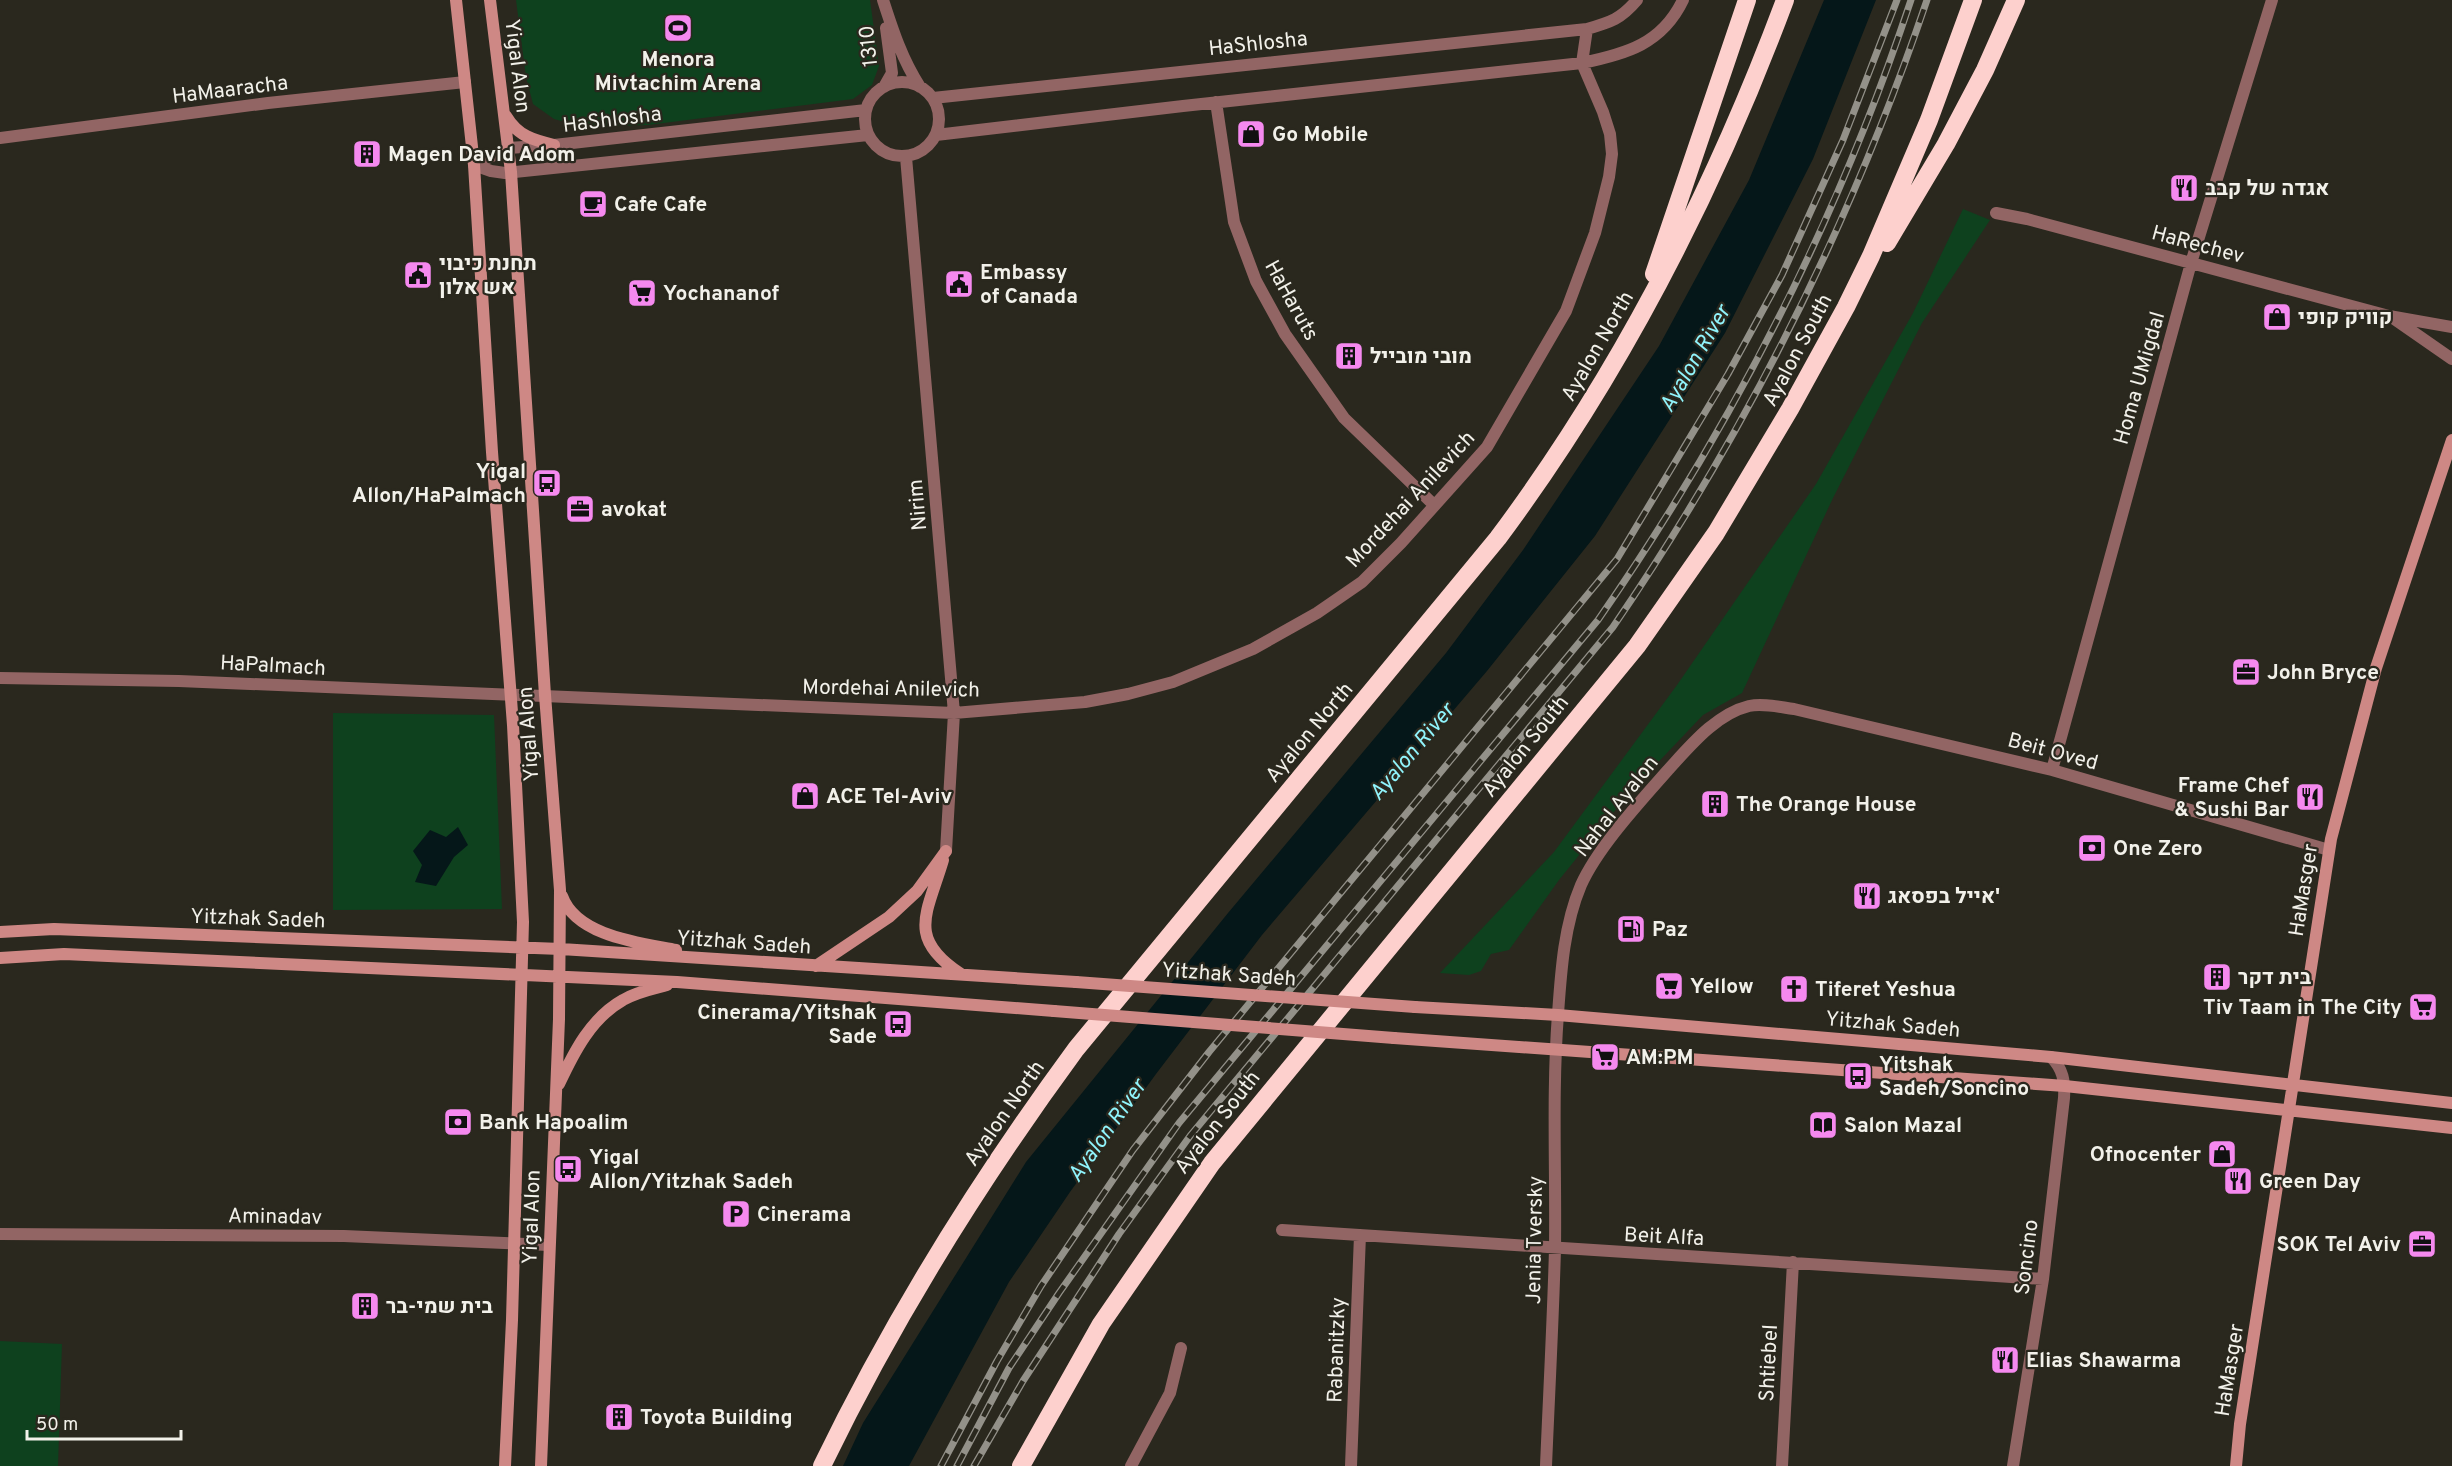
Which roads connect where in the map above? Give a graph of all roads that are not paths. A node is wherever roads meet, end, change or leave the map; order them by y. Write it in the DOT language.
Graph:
graph roads {
  1 [pos="456,0"];
  2 [pos="490,0"];
  3 [pos="883,0"];
  4 [pos="1637,0"];
  5 [pos="1683,0"];
  6 [pos="1747,0"];
  7 [pos="1785,0"];
  8 [pos="1973,0"];
  9 [pos="2016,0"];
  10 [pos="2272,0"];
  11 [pos="1587,29"];
  12 [pos="1582,63"];
  13 [pos="465,82"];
  14 [pos="884,87"];
  15 [pos="920,87"];
  16 [pos="933,98"];
  17 [pos="1216,102"];
  18 [pos="866,110"];
  19 [pos="504,112"];
  20 [pos="868,135"];
  21 [pos="936,135"];
  22 [pos="0,138"];
  23 [pos="554,145"];
  24 [pos="508,148"];
  25 [pos="906,156"];
  26 [pos="474,165"];
  27 [pos="511,172"];
  28 [pos="1996,213"];
  29 [pos="2191,263"];
  30 [pos="2390,316"];
  31 [pos="1636,323"];
  32 [pos="2452,327"];
  33 [pos="2452,359"];
  34 [pos="1802,387"];
  35 [pos="2452,440"];
  36 [pos="1434,505"];
  37 [pos="0,678"];
  38 [pos="511,694"];
  39 [pos="544,695"];
  40 [pos="1764,705"];
  41 [pos="954,713"];
  42 [pos="2052,770"];
  43 [pos="946,850"];
  44 [pos="2329,850"];
  45 [pos="560,890"];
  46 [pos="0,932"];
  47 [pos="523,948"];
  48 [pos="561,950"];
  49 [pos="0,958"];
  50 [pos="722,959"];
  51 [pos="816,966"];
  52 [pos="522,974"];
  53 [pos="963,975"];
  54 [pos="560,976"];
  55 [pos="677,982"];
  56 [pos="1558,1015"];
  57 [pos="1555,1050"];
  58 [pos="2050,1057"];
  59 [pos="2294,1084"];
  60 [pos="2065,1086"];
  61 [pos="556,1090"];
  62 [pos="2452,1103"];
  63 [pos="2290,1111"];
  64 [pos="2452,1128"];
  65 [pos="1282,1230"];
  66 [pos="0,1234"];
  67 [pos="1360,1235"];
  68 [pos="514,1242"];
  69 [pos="549,1245"];
  70 [pos="1555,1249"];
  71 [pos="1792,1262"];
  72 [pos="2043,1279"];
  73 [pos="1181,1348"];
  74 [pos="505,1466"];
  75 [pos="541,1466"];
  76 [pos="822,1466"];
  77 [pos="1021,1466"];
  78 [pos="1131,1466"];
  79 [pos="1351,1466"];
  80 [pos="1546,1466"];
  81 [pos="1782,1466"];
  82 [pos="2013,1466"];
  83 [pos="2236,1466"];
  1 -- 13 [label="street, Yigal Alon"];
  2 -- 19 [label="street, Yigal Alon"];
  3 -- 14 [label="street, 1310"];
  3 -- 15 [label="street"];
  4 -- 11 [label="street"];
  5 -- 12 [label="street"];
  6 -- 31 [label="highway"];
  7 -- 31 [label="highway, Ayalon North"];
  8 -- 34 [label="highway, Ayalon South"];
  9 -- 34 [label="highway"];
  10 -- 29 [label="street, Homa UMigdal"];
  11 -- 12 [label="street"];
  11 -- 16 [label="street, HaShlosha"];
  12 -- 17 [label="street"];
  12 -- 36 [label="street, Mordehai Anilevich"];
  13 -- 22 [label="street, HaMaaracha"];
  13 -- 26 [label="street, Yigal Alon"];
  14 -- 15 [label="street"];
  14 -- 18 [label="street"];
  15 -- 16 [label="street"];
  16 -- 21 [label="street"];
  17 -- 21 [label="street"];
  17 -- 36 [label="street, HaHaruts"];
  18 -- 20 [label="street"];
  18 -- 23 [label="street, HaShlosha"];
  19 -- 23 [label="street"];
  19 -- 24 [label="street, Yigal Alon"];
  20 -- 25 [label="street"];
  20 -- 27 [label="street, HaShlosha"];
  21 -- 25 [label="street"];
  23 -- 24 [label="street, HaShlosha"];
  24 -- 26 [label="street, HaShlosha"];
  24 -- 27 [label="street, Yigal Alon"];
  25 -- 41 [label="street, Nirim"];
  26 -- 27 [label="street, HaShlosha"];
  26 -- 38 [label="street, Yigal Alon"];
  27 -- 39 [label="street, Yigal Alon"];
  28 -- 29 [label="street, HaRechev"];
  29 -- 30 [label="street, HaRechev"];
  29 -- 42 [label="street, Homa UMigdal"];
  30 -- 32 [label="street, HaRechev"];
  30 -- 33 [label="street, HaRechev"];
  31 -- 76 [label="highway, Ayalon North"];
  34 -- 77 [label="highway, Ayalon South"];
  35 -- 44 [label="street, HaMasger"];
  36 -- 41 [label="street, Mordehai Anilevich"];
  37 -- 38 [label="street, HaPalmach"];
  38 -- 39 [label="street, HaPalmach"];
  38 -- 47 [label="street, Yigal Alon"];
  39 -- 41 [label="street, Mordehai Anilevich"];
  39 -- 45 [label="street, Yigal Alon"];
  40 -- 42 [label="street, Beit Oved"];
  40 -- 56 [label="street, Nahal Ayalon"];
  41 -- 43 [label="street, Nirim"];
  42 -- 44 [label="street, Beit Oved"];
  43 -- 51 [label="street"];
  43 -- 53 [label="street"];
  44 -- 59 [label="street, HaMasger"];
  45 -- 48 [label="street, Yigal Alon"];
  45 -- 50 [label="street"];
  46 -- 47 [label="street, Yitzhak Sadeh"];
  47 -- 48 [label="street, Yitzhak Sadeh"];
  47 -- 52 [label="street, Yigal Alon"];
  48 -- 50 [label="street, Yitzhak Sadeh"];
  48 -- 54 [label="street, Yigal Alon"];
  49 -- 52 [label="street"];
  50 -- 51 [label="street, Yitzhak Sadeh"];
  51 -- 53 [label="street, Yitzhak Sadeh"];
  52 -- 54 [label="street"];
  52 -- 68 [label="street, Yigal Alon"];
  53 -- 56 [label="street, Yitzhak Sadeh, bridge"];
  54 -- 55 [label="street"];
  54 -- 61 [label="street, Yigal Alon"];
  55 -- 57 [label="street, bridge"];
  55 -- 61 [label="street"];
  56 -- 57 [label="street, Jenia Tversky"];
  56 -- 58 [label="street, Yitzhak Sadeh"];
  57 -- 60 [label="street"];
  57 -- 70 [label="street, Jenia Tversky"];
  58 -- 59 [label="street, Yitzhak Sadeh"];
  58 -- 60 [label="street"];
  59 -- 62 [label="street, Yitzhak Sadeh"];
  59 -- 63 [label="street, HaMasger"];
  60 -- 63 [label="street"];
  60 -- 72 [label="street, Soncino"];
  61 -- 69 [label="street, Yigal Alon"];
  63 -- 64 [label="street"];
  63 -- 83 [label="street, HaMasger"];
  65 -- 67 [label="street, Beit Alfa"];
  66 -- 68 [label="street, Aminadav"];
  67 -- 70 [label="street, Beit Alfa"];
  67 -- 79 [label="street, Rabanitzky"];
  68 -- 69 [label="street, Aminadav"];
  68 -- 74 [label="street, Yigal Alon"];
  69 -- 75 [label="street, Yigal Alon"];
  70 -- 71 [label="street, Beit Alfa"];
  70 -- 80 [label="street, Jenia Tversky"];
  71 -- 72 [label="street, Beit Alfa"];
  71 -- 81 [label="street, Shtiebel"];
  72 -- 82 [label="street, Soncino"];
  73 -- 78 [label="street"];
}
